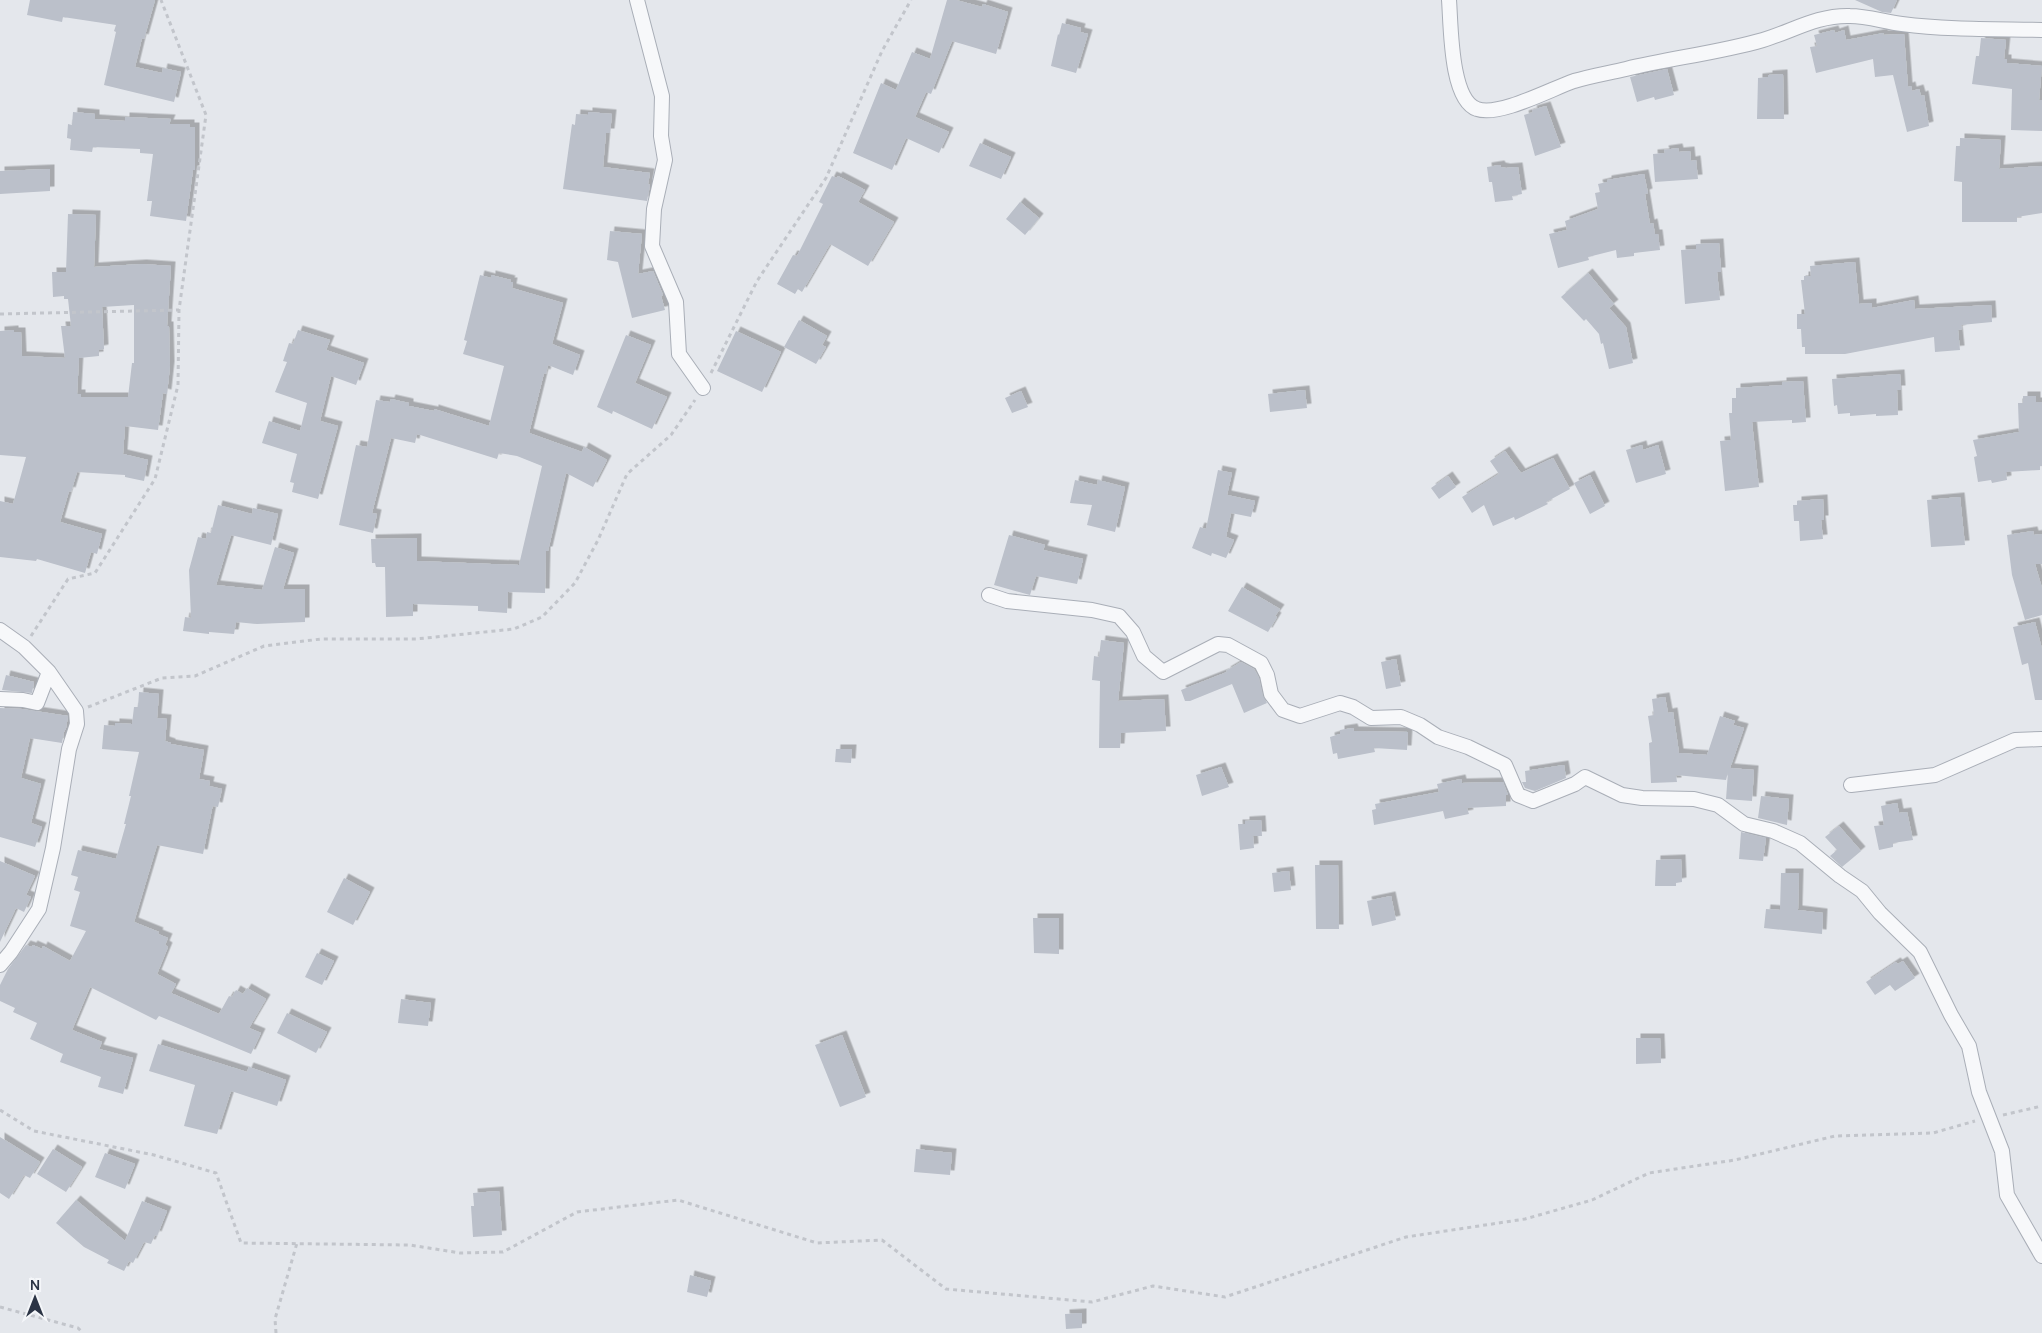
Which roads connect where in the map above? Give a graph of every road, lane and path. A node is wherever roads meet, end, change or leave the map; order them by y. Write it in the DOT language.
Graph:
graph roads {
  1 [pos="161,0"];
  2 [pos="637,0"];
  3 [pos="911,0"];
  4 [pos="1449,0"];
  5 [pos="2042,30"];
  6 [pos="179,310"];
  7 [pos="0,314"];
  8 [pos="703,388"];
  9 [pos="988,595"];
  10 [pos="0,630"];
  11 [pos="24,647"];
  12 [pos="49,672"];
  13 [pos="0,700"];
  14 [pos="76,712"];
  15 [pos="2042,739"];
  16 [pos="1851,784"];
  17 [pos="0,965"];
  18 [pos="2042,1106"];
  19 [pos="0,1110"];
  20 [pos="1989,1118"];
  21 [pos="297,1244"];
  22 [pos="2042,1256"];
  23 [pos="0,1307"];
  24 [pos="83,1333"];
  25 [pos="276,1333"];
  1 -- 6 [label="path"];
  2 -- 8 [label="street"];
  3 -- 8 [label="path"];
  4 -- 5 [label="street"];
  6 -- 7 [label="path"];
  6 -- 11 [label="path"];
  8 -- 14 [label="path"];
  9 -- 20 [label="street"];
  10 -- 11 [label="street"];
  11 -- 12 [label="street"];
  12 -- 13 [label="street"];
  12 -- 14 [label="street"];
  14 -- 17 [label="street"];
  15 -- 16 [label="street"];
  18 -- 20 [label="path"];
  19 -- 21 [label="path"];
  20 -- 21 [label="path"];
  20 -- 22 [label="street"];
  21 -- 25 [label="path"];
  23 -- 24 [label="path"];
}
